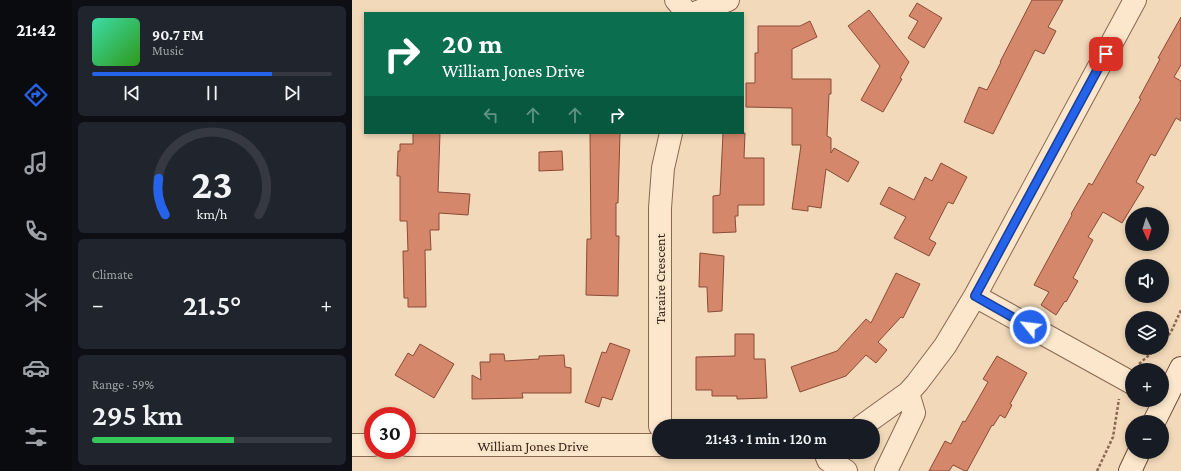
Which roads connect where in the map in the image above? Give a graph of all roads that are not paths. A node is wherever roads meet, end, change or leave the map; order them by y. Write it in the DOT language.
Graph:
graph roads {
  1 [pos="676,0"];
  2 [pos="728,0"];
  3 [pos="1135,0"];
  4 [pos="686,12"];
  5 [pos="698,12"];
  6 [pos="671,134"];
  7 [pos="975,296"];
  8 [pos="1181,368"];
  9 [pos="1125,373"];
  10 [pos="1169,390"];
  11 [pos="908,392"];
  12 [pos="660,419"];
  13 [pos="871,419"];
  14 [pos="352,444"];
  15 [pos="364,445"];
  16 [pos="416,445"];
  17 [pos="652,445"];
  18 [pos="828,459"];
  19 [pos="1136,459"];
  20 [pos="846,471"];
  21 [pos="886,471"];
  22 [pos="1130,471"];
  1 -- 4 [label="street"];
  2 -- 5 [label="street"];
  3 -- 7 [label="street"];
  6 -- 12 [label="street, Taraire Crescent"];
  7 -- 9 [label="street"];
  7 -- 11 [label="street"];
  8 -- 10 [label="street"];
  11 -- 13 [label="street"];
  11 -- 21 [label="street"];
  14 -- 15 [label="street"];
  16 -- 17 [label="street, William Jones Drive"];
  18 -- 20 [label="street"];
  19 -- 22 [label="street"];
}
